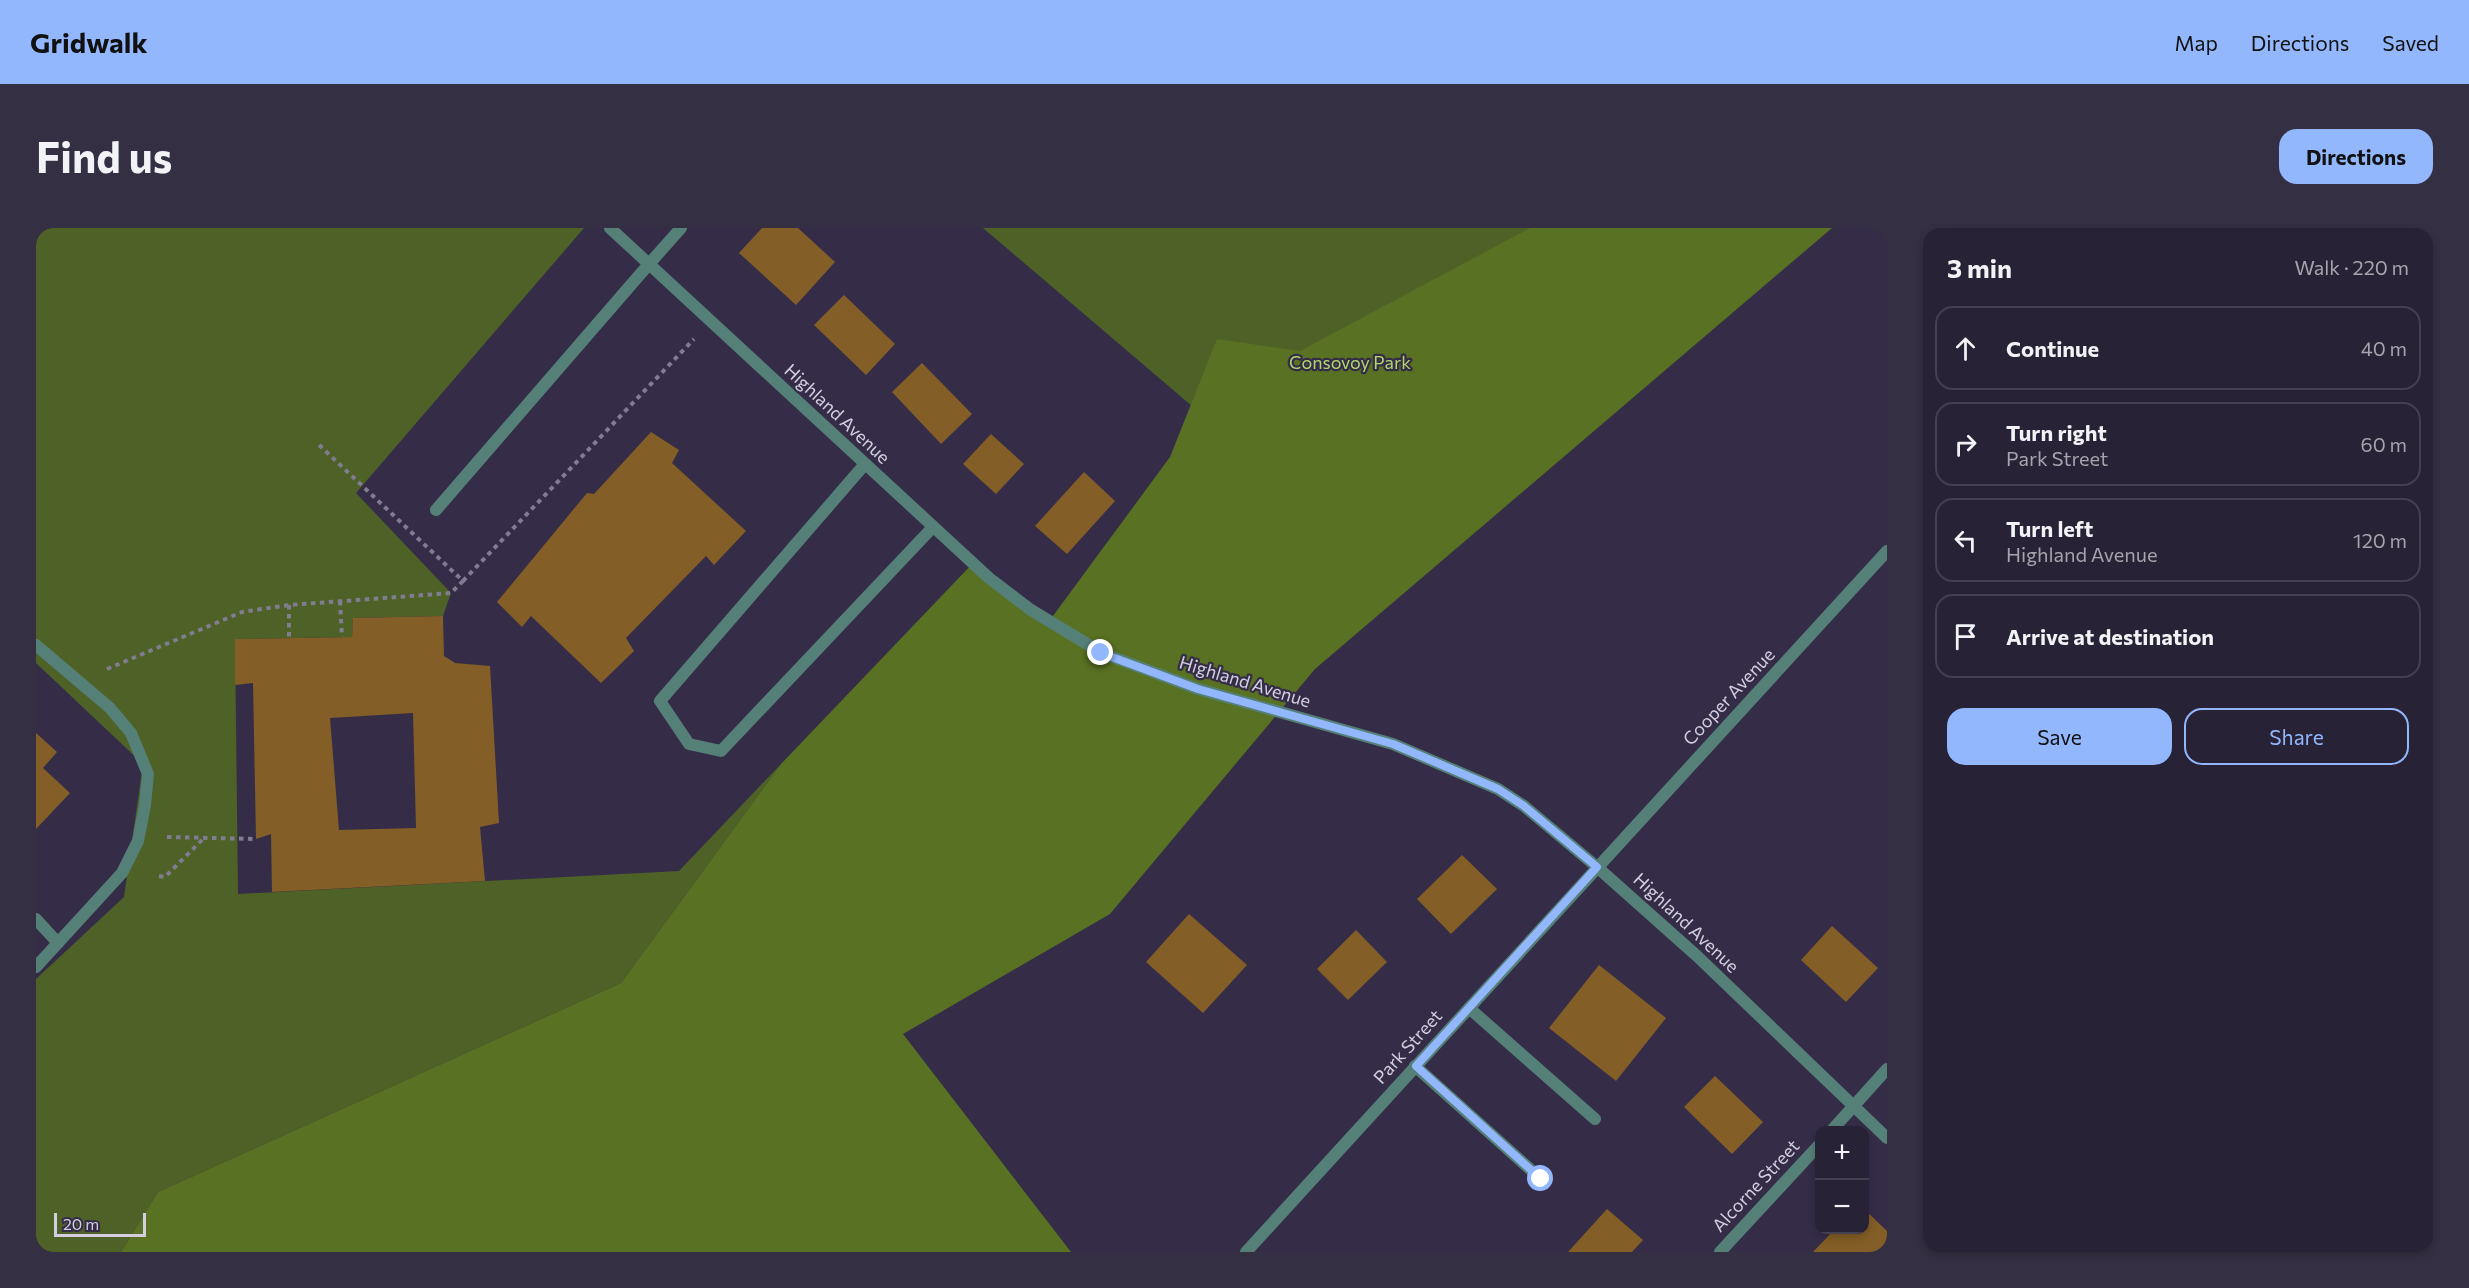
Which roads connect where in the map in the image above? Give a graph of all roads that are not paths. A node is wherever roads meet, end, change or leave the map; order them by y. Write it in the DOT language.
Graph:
graph roads {
  1 [pos="610,228"];
  2 [pos="681,228"];
  3 [pos="649,264"];
  4 [pos="865,464"];
  5 [pos="436,510"];
  6 [pos="933,527"];
  7 [pos="1887,551"];
  8 [pos="36,645"];
  9 [pos="1597,867"];
  10 [pos="36,919"];
  11 [pos="58,944"];
  12 [pos="36,967"];
  13 [pos="1469,1008"];
  14 [pos="1416,1066"];
  15 [pos="1887,1069"];
  16 [pos="1854,1107"];
  17 [pos="1595,1119"];
  18 [pos="1837,1126"];
  19 [pos="1887,1138"];
  20 [pos="1815,1149"];
  21 [pos="1541,1179"];
  22 [pos="1246,1252"];
  23 [pos="1720,1252"];
  1 -- 3 [label="street, Highland Avenue"];
  2 -- 3 [label="street"];
  3 -- 4 [label="street, Highland Avenue"];
  3 -- 5 [label="street"];
  4 -- 6 [label="street, Highland Avenue"];
  4 -- 6 [label="street"];
  6 -- 9 [label="street, Highland Avenue"];
  7 -- 9 [label="street, Cooper Avenue"];
  8 -- 11 [label="street"];
  9 -- 13 [label="street, Park Street"];
  9 -- 16 [label="street, Highland Avenue"];
  10 -- 11 [label="street"];
  11 -- 12 [label="street"];
  13 -- 14 [label="street, Park Street"];
  13 -- 17 [label="street"];
  14 -- 21 [label="street"];
  14 -- 22 [label="street, Park Street"];
  15 -- 16 [label="street"];
  16 -- 18 [label="street"];
  16 -- 19 [label="street, Highland Avenue"];
  20 -- 23 [label="street, Alcorne Street"];
}
